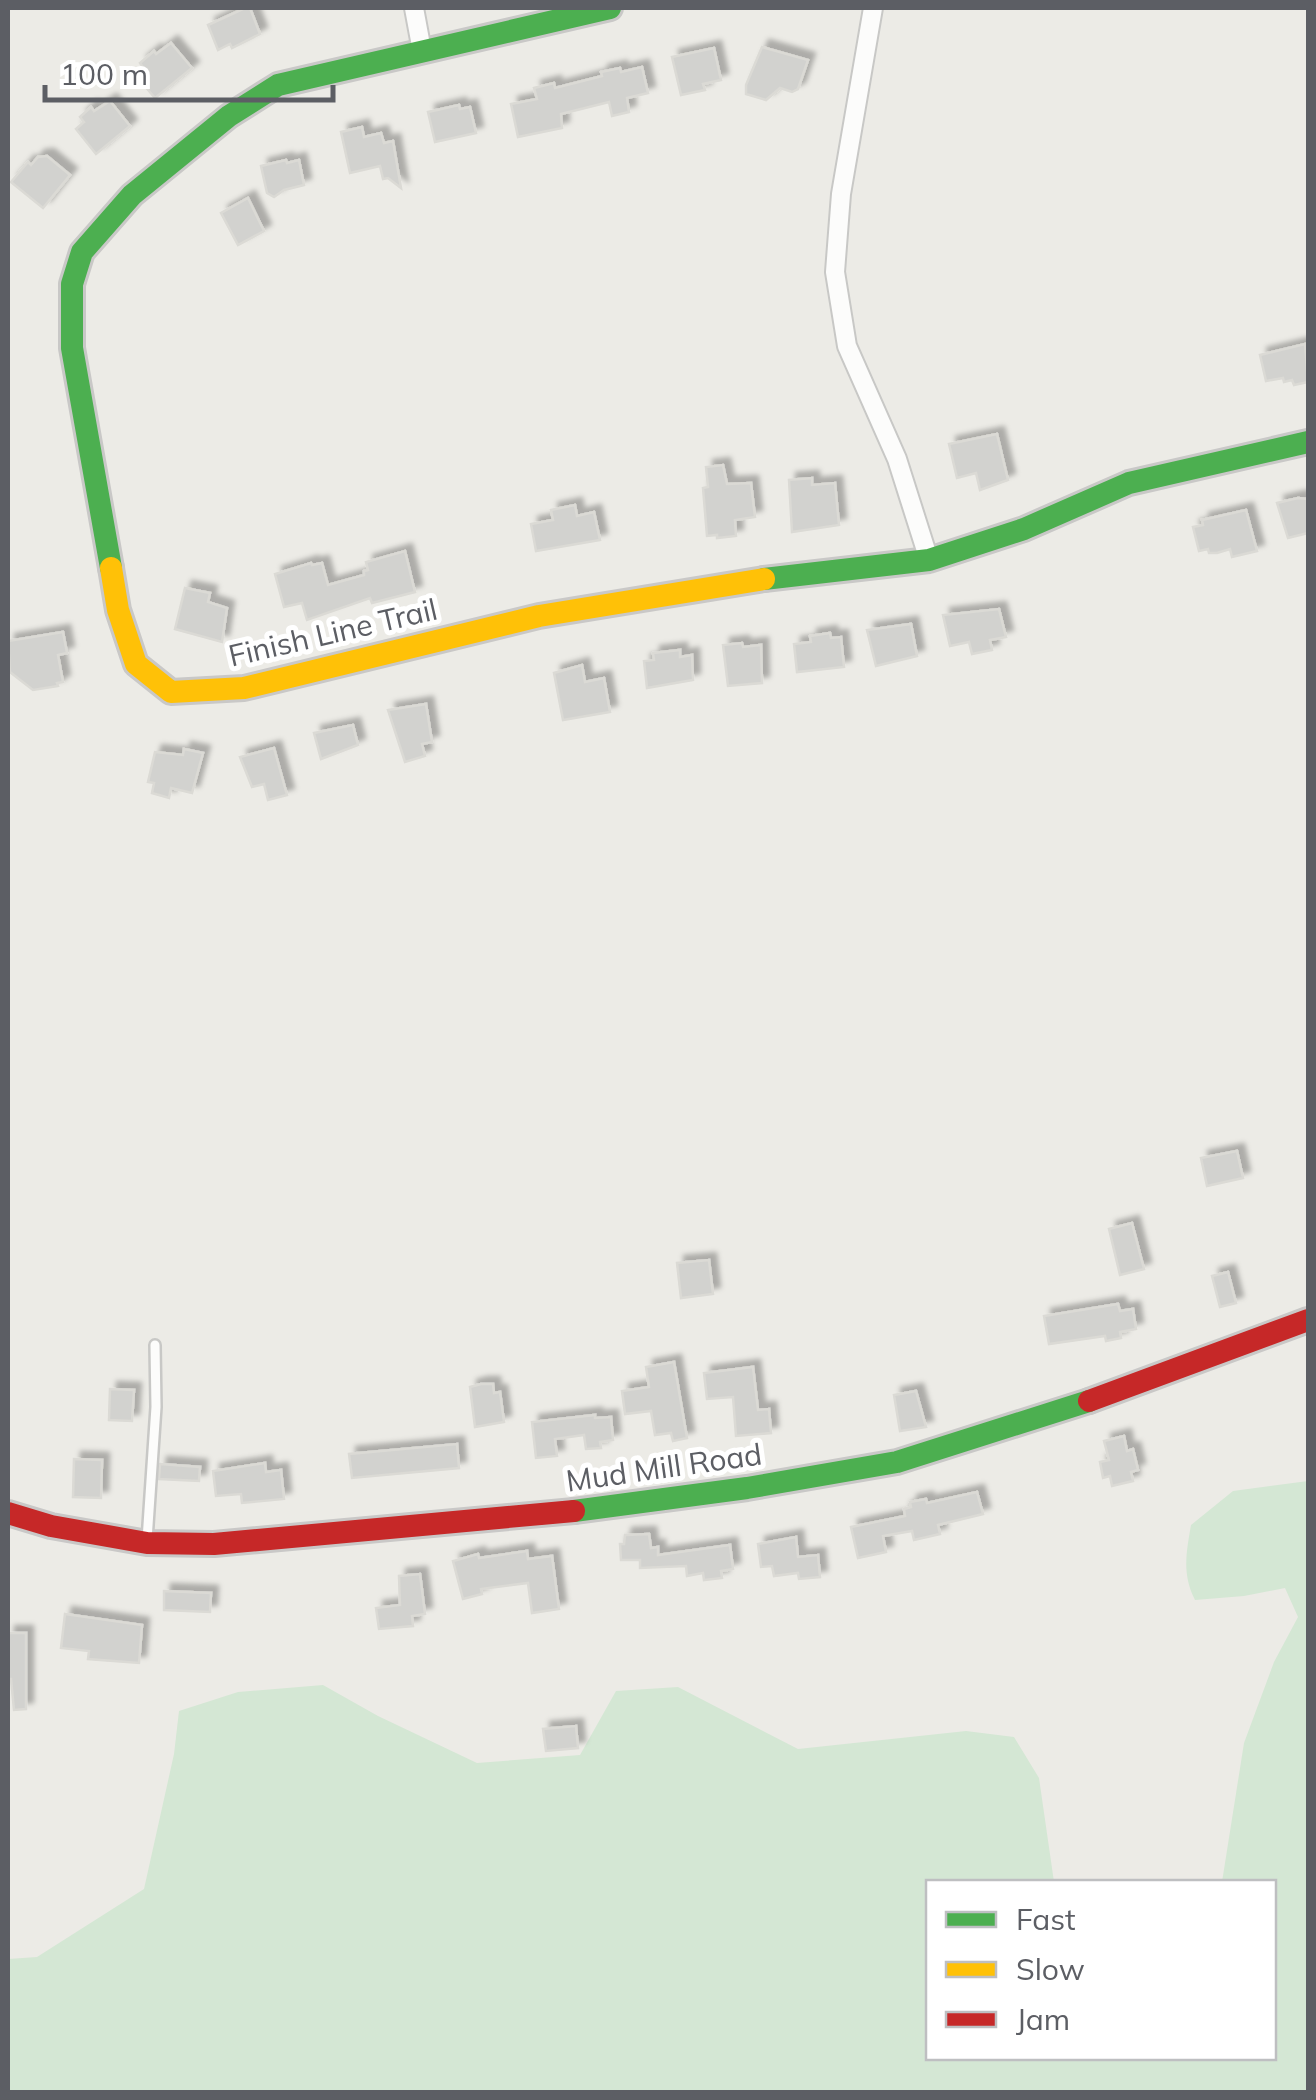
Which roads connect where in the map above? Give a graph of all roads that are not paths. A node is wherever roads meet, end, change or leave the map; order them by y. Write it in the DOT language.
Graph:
graph roads {
  1 [pos="414,8"];
  2 [pos="610,8"];
  3 [pos="873,8"];
  4 [pos="422,52"];
  5 [pos="1308,442"];
  6 [pos="928,560"];
  7 [pos="1308,1320"];
  8 [pos="154,1345"];
  9 [pos="8,1513"];
  10 [pos="147,1543"];
  1 -- 4 [label="street"];
  2 -- 4 [label="street, Finish Line Trail"];
  3 -- 6 [label="street"];
  4 -- 6 [label="street, Finish Line Trail"];
  5 -- 6 [label="street, Finish Line Trail"];
  7 -- 10 [label="street, Mud Mill Road"];
  8 -- 10 [label="lane"];
  9 -- 10 [label="street, Mud Mill Road"];
}
